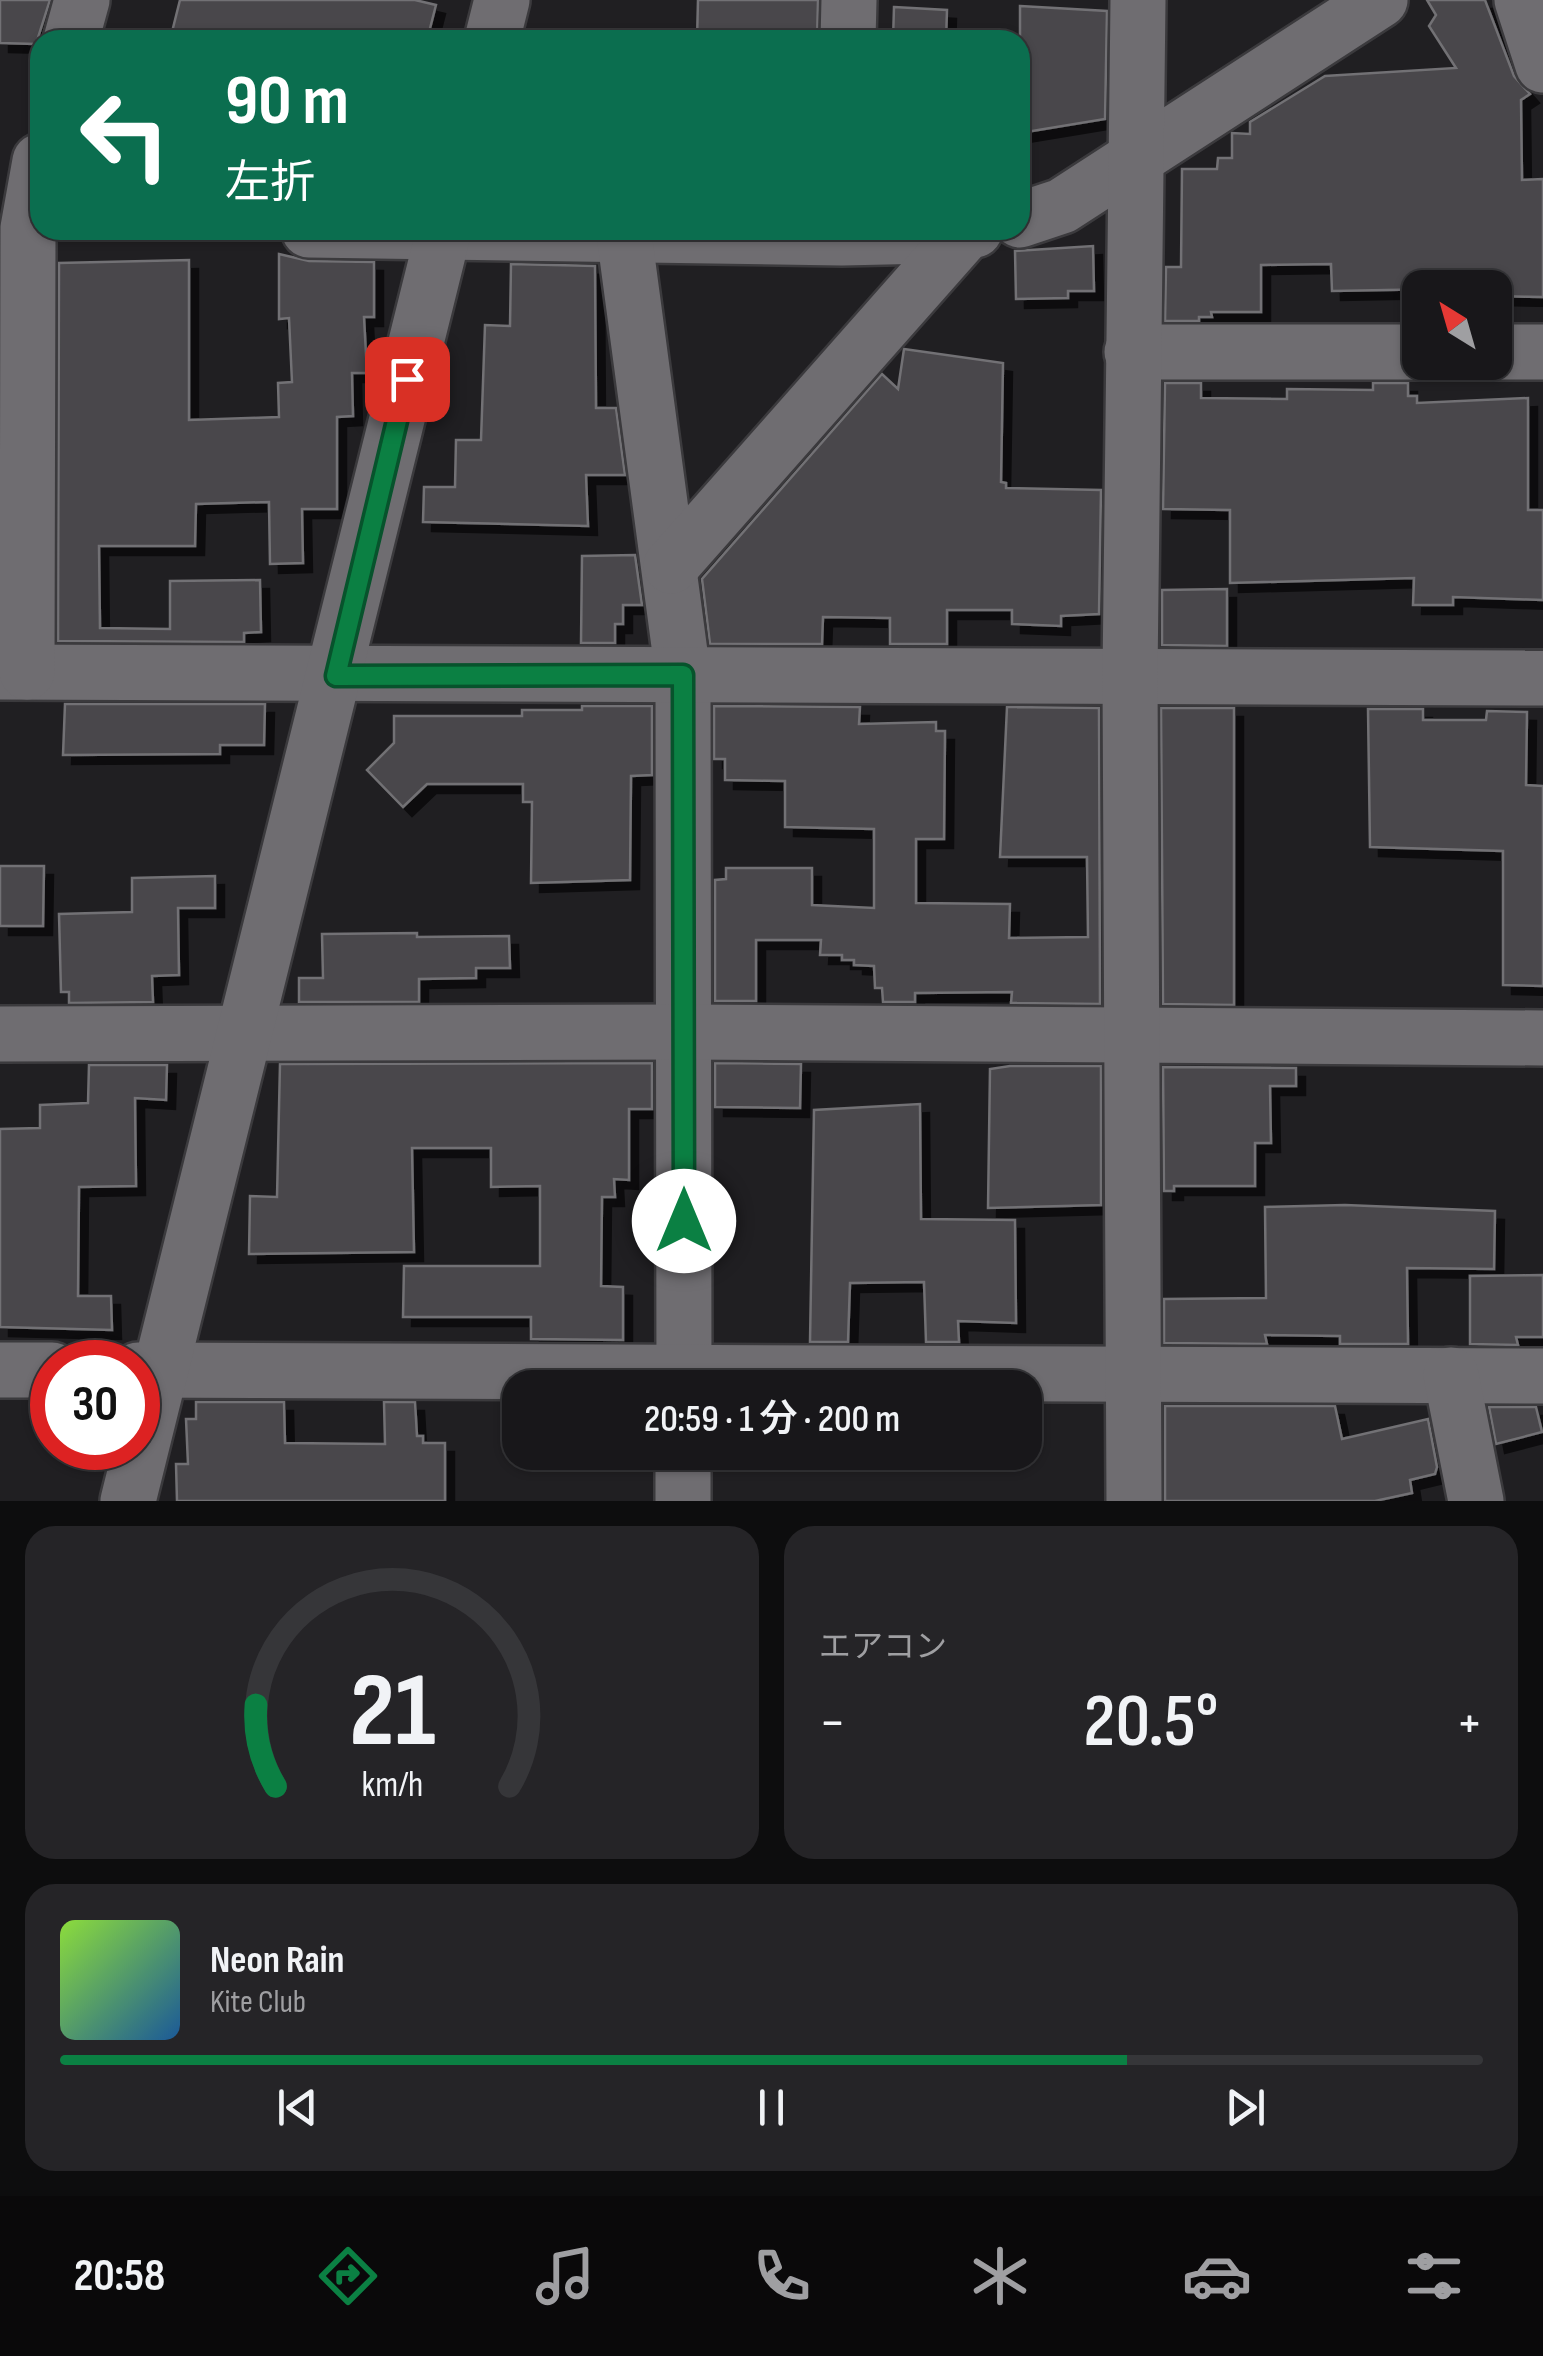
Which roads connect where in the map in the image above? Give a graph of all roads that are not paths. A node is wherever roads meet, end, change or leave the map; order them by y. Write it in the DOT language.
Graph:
graph roads {
  1 [pos="82,0"];
  2 [pos="502,0"];
  3 [pos="849,0"];
  4 [pos="1138,0"];
  5 [pos="1380,0"];
  6 [pos="1522,0"];
  7 [pos="74,30"];
  8 [pos="494,30"];
  9 [pos="848,30"];
  10 [pos="1543,65"];
  11 [pos="1134,159"];
  12 [pos="30,201"];
  13 [pos="1030,217"];
  14 [pos="23,228"];
  15 [pos="441,240"];
  16 [pos="625,240"];
  17 [pos="962,240"];
  18 [pos="1132,352"];
  19 [pos="1402,352"];
  20 [pos="1512,352"];
  21 [pos="1543,352"];
  22 [pos="671,566"];
  23 [pos="13,672"];
  24 [pos="683,675"];
  25 [pos="336,676"];
  26 [pos="1130,676"];
  27 [pos="1543,678"];
  28 [pos="686,1032"];
  29 [pos="0,1034"];
  30 [pos="1132,1034"];
  31 [pos="246,1035"];
  32 [pos="1543,1038"];
  33 [pos="158,1340"];
  34 [pos="0,1370"];
  35 [pos="30,1370"];
  36 [pos="160,1370"];
  37 [pos="684,1370"];
  38 [pos="1132,1374"];
  39 [pos="1042,1375"];
  40 [pos="1451,1376"];
  41 [pos="1543,1376"];
  42 [pos="502,1377"];
  43 [pos="133,1470"];
  44 [pos="683,1470"];
  45 [pos="128,1501"];
  46 [pos="683,1501"];
  47 [pos="1134,1501"];
  48 [pos="1476,1501"];
  1 -- 7 [label="street"];
  2 -- 8 [label="street"];
  3 -- 9 [label="street"];
  4 -- 11 [label="street"];
  5 -- 11 [label="street"];
  6 -- 10 [label="street"];
  11 -- 13 [label="street"];
  11 -- 18 [label="street"];
  12 -- 14 [label="street"];
  14 -- 23 [label="street"];
  15 -- 25 [label="street"];
  16 -- 22 [label="street"];
  17 -- 22 [label="street"];
  18 -- 19 [label="street"];
  18 -- 26 [label="street"];
  20 -- 21 [label="street"];
  22 -- 24 [label="street"];
  23 -- 25 [label="street"];
  24 -- 25 [label="street"];
  24 -- 26 [label="street"];
  24 -- 28 [label="street"];
  25 -- 31 [label="street"];
  26 -- 27 [label="street"];
  26 -- 30 [label="street"];
  28 -- 30 [label="street"];
  28 -- 31 [label="street"];
  28 -- 37 [label="street"];
  29 -- 31 [label="street"];
  30 -- 32 [label="street"];
  30 -- 38 [label="street"];
  31 -- 33 [label="street"];
  34 -- 35 [label="street"];
  36 -- 42 [label="street"];
  38 -- 39 [label="street"];
  38 -- 40 [label="street"];
  38 -- 47 [label="street"];
  40 -- 41 [label="street"];
  40 -- 48 [label="street"];
  43 -- 45 [label="street"];
  44 -- 46 [label="street"];
}
